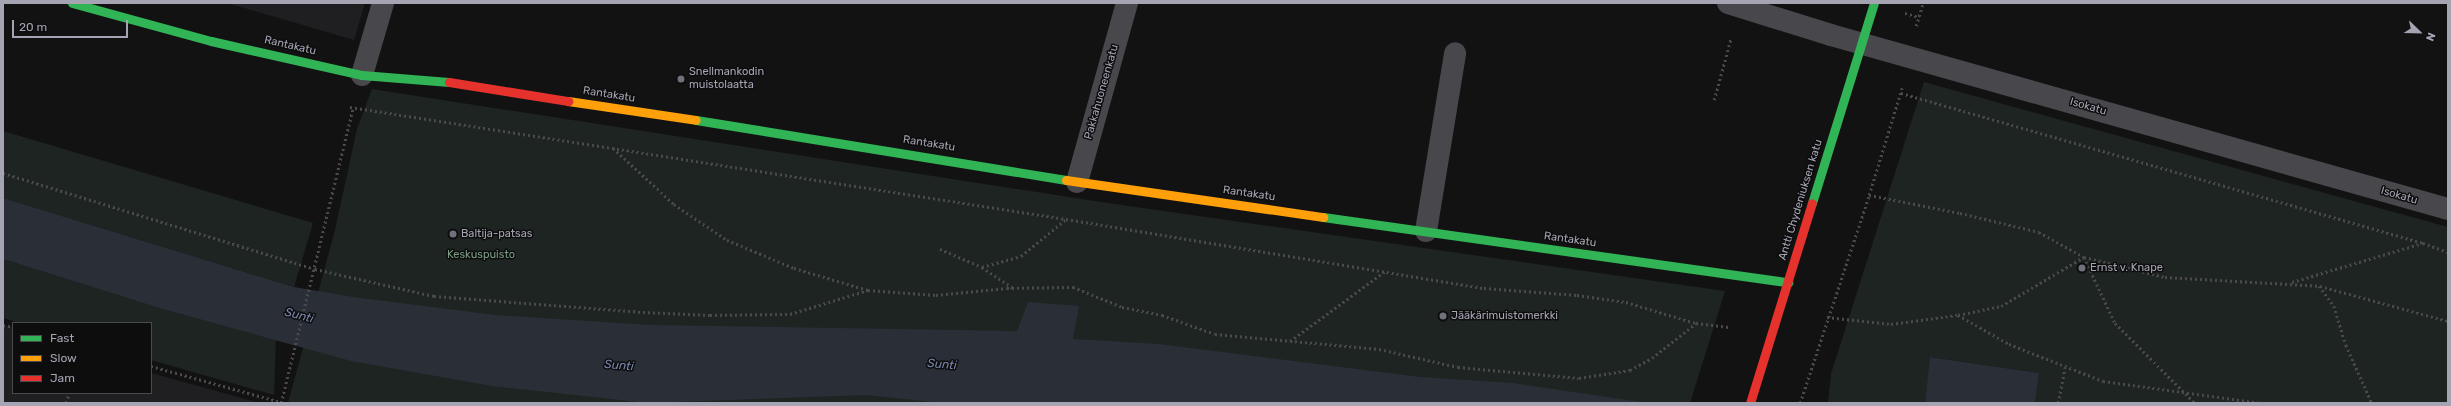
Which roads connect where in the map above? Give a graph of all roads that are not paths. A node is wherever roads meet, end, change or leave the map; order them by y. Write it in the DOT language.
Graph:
graph roads {
  1 [pos="72,3"];
  2 [pos="383,3"];
  3 [pos="1127,3"];
  4 [pos="1874,3"];
  5 [pos="1734,5"];
  6 [pos="1862,43"];
  7 [pos="1455,53"];
  8 [pos="362,75"];
  9 [pos="1077,182"];
  10 [pos="2448,209"];
  11 [pos="1426,231"];
  12 [pos="1788,282"];
  13 [pos="1750,403"];
  1 -- 8 [label="street, Rantakatu"];
  2 -- 8 [label="street"];
  3 -- 9 [label="street, Pakkahuoneenkatu"];
  4 -- 6 [label="street, Antti Chydeniuksen katu"];
  5 -- 6 [label="street, Isokatu"];
  6 -- 10 [label="street, Isokatu"];
  6 -- 12 [label="street, Antti Chydeniuksen katu"];
  7 -- 11 [label="street"];
  8 -- 9 [label="street, Rantakatu"];
  9 -- 11 [label="street, Rantakatu"];
  11 -- 12 [label="street, Rantakatu"];
  12 -- 13 [label="street, Antti Chydeniuksen katu"];
}
